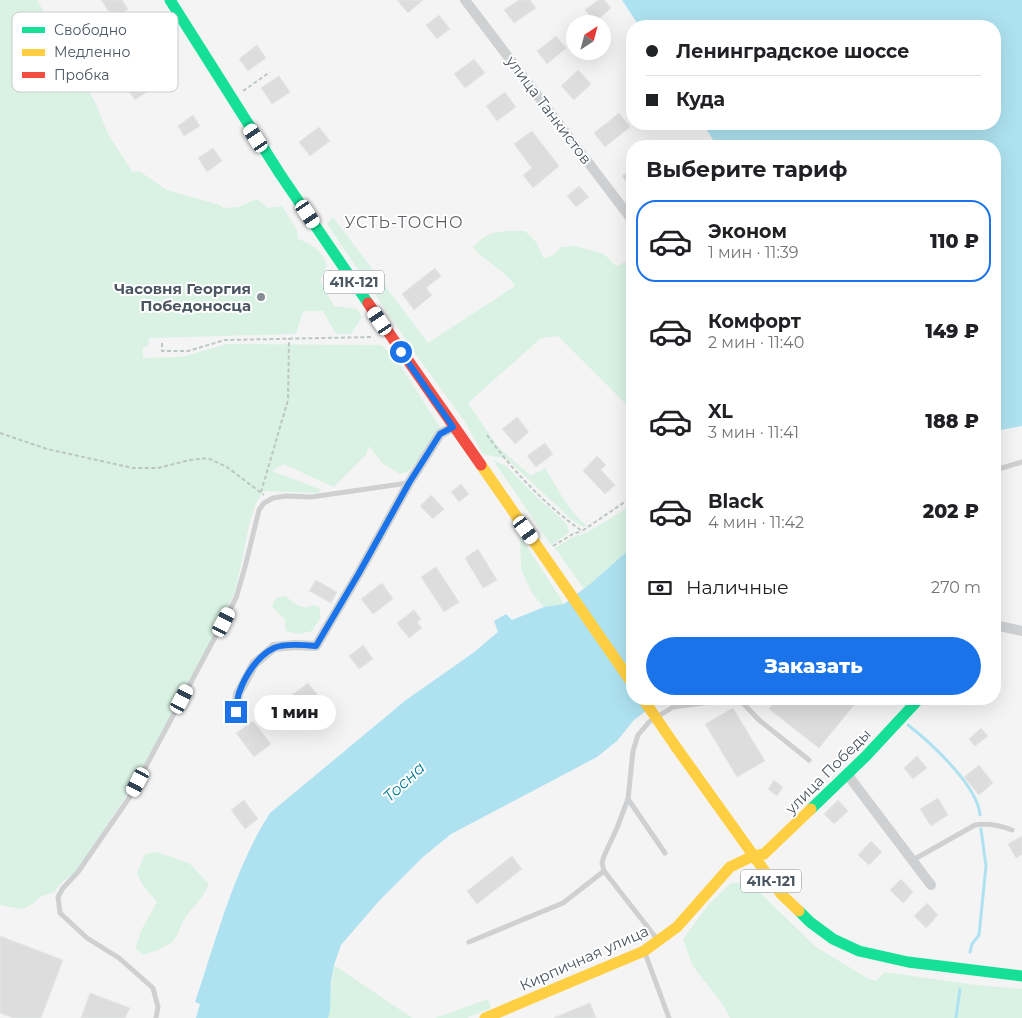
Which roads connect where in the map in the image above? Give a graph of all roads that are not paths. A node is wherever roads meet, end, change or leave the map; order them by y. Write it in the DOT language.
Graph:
graph roads {
  1 [pos="170,0"];
  2 [pos="465,0"];
  3 [pos="177,12"];
  4 [pos="178,13"];
  5 [pos="626,212"];
  6 [pos="453,427"];
  7 [pos="1022,462"];
  8 [pos="1001,468"];
  9 [pos="409,483"];
  10 [pos="1001,626"];
  11 [pos="1022,632"];
  12 [pos="626,674"];
  13 [pos="647,705"];
  14 [pos="687,705"];
  15 [pos="745,705"];
  16 [pos="913,705"];
  17 [pos="236,712"];
  18 [pos="809,760"];
  19 [pos="847,774"];
  20 [pos="628,799"];
  21 [pos="1012,830"];
  22 [pos="665,853"];
  23 [pos="753,856"];
  24 [pos="913,860"];
  25 [pos="604,871"];
  26 [pos="931,885"];
  27 [pos="659,941"];
  28 [pos="469,942"];
  29 [pos="644,950"];
  30 [pos="1022,976"];
  31 [pos="156,1018"];
  32 [pos="485,1018"];
  33 [pos="669,1018"];
  1 -- 3 [label="main road, 41К-121"];
  2 -- 5 [label="street, улица Танкистов"];
  4 -- 6 [label="main road, 41К-121"];
  6 -- 9 [label="street"];
  6 -- 12 [label="main road, 41К-121"];
  7 -- 8 [label="lane"];
  9 -- 17 [label="street"];
  9 -- 31 [label="lane"];
  10 -- 11 [label="street"];
  13 -- 23 [label="main road, 41К-121, bridge"];
  14 -- 20 [label="lane"];
  15 -- 18 [label="lane"];
  16 -- 19 [label="main road, улица Победы"];
  19 -- 23 [label="main road, улица Победы"];
  19 -- 24 [label="street"];
  20 -- 22 [label="lane"];
  20 -- 25 [label="lane"];
  21 -- 24 [label="lane"];
  23 -- 27 [label="main road, Кирпичная улица"];
  23 -- 30 [label="main road, 41К-121"];
  24 -- 26 [label="street"];
  25 -- 27 [label="lane"];
  25 -- 28 [label="lane"];
  27 -- 29 [label="main road, Кирпичная улица"];
  29 -- 32 [label="main road, Кирпичная улица"];
  29 -- 33 [label="lane"];
}
